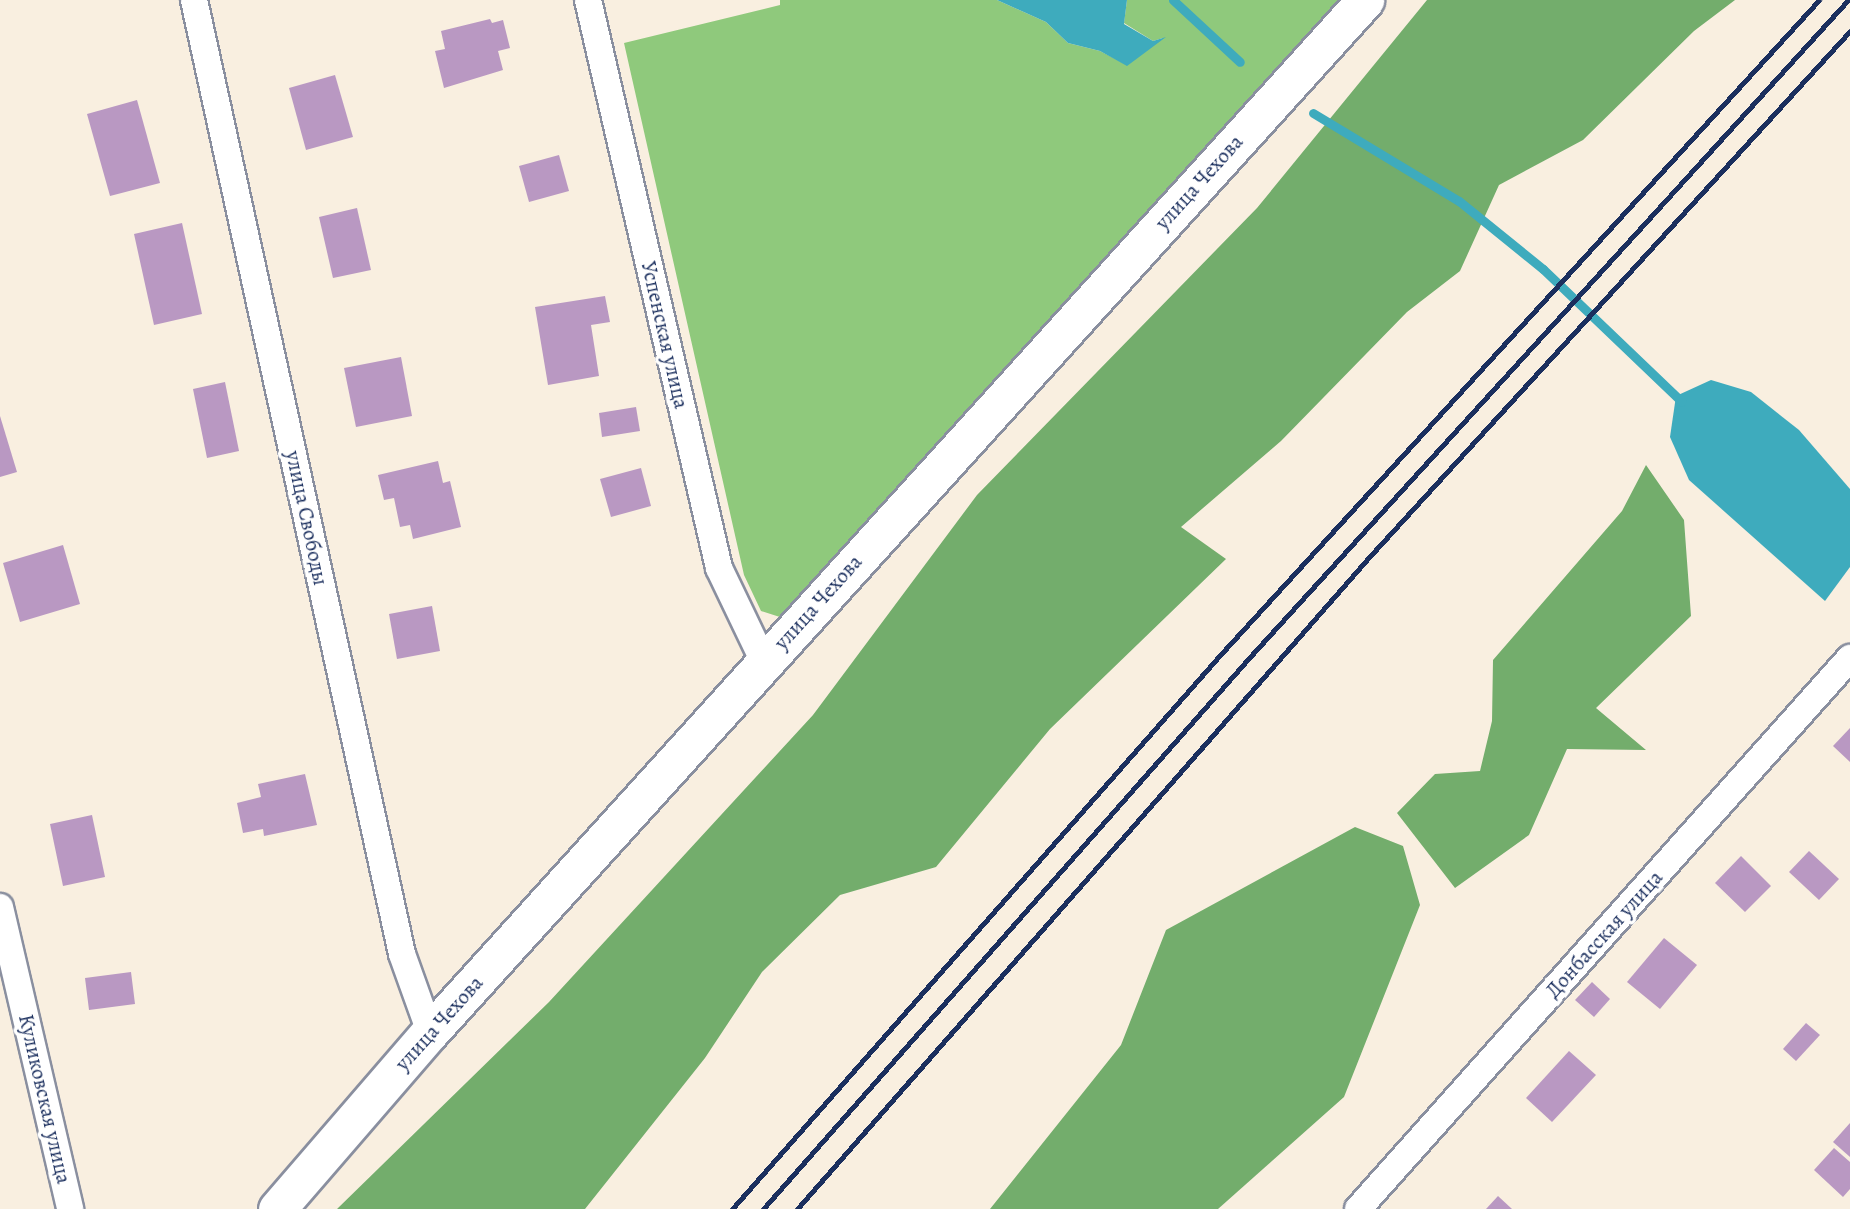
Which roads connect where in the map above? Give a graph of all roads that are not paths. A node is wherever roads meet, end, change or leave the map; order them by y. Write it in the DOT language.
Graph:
graph roads {
  1 [pos="194,0"];
  2 [pos="588,0"];
  3 [pos="1365,0"];
  4 [pos="1850,658"];
  5 [pos="764,662"];
  6 [pos="0,907"];
  7 [pos="430,1032"];
  8 [pos="70,1209"];
  9 [pos="276,1209"];
  10 [pos="1358,1209"];
  1 -- 7 [label="street, улица Свободы"];
  2 -- 5 [label="street, Успенская улица"];
  3 -- 5 [label="street, улица Чехова"];
  4 -- 10 [label="street, Донбасская улица"];
  5 -- 7 [label="street, улица Чехова"];
  6 -- 8 [label="street, Куликовская улица"];
  7 -- 9 [label="street, улица Чехова"];
}
